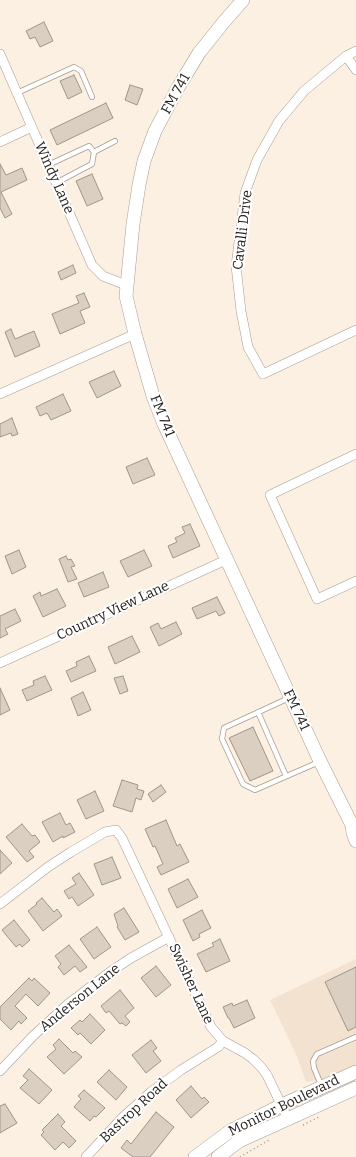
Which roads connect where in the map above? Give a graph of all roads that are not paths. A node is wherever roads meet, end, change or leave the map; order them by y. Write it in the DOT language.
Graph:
graph roads {
  1 [pos="243,0"];
  2 [pos="356,51"];
  3 [pos="0,54"];
  4 [pos="346,56"];
  5 [pos="356,70"];
  6 [pos="17,93"];
  7 [pos="92,97"];
  8 [pos="32,127"];
  9 [pos="115,141"];
  10 [pos="0,142"];
  11 [pos="94,152"];
  12 [pos="48,165"];
  13 [pos="56,183"];
  14 [pos="126,285"];
  15 [pos="356,330"];
  16 [pos="135,334"];
  17 [pos="0,394"];
  18 [pos="356,454"];
  19 [pos="226,560"];
  20 [pos="356,581"];
  21 [pos="0,663"];
  22 [pos="290,698"];
  23 [pos="258,712"];
  24 [pos="320,761"];
  25 [pos="286,776"];
  26 [pos="354,827"];
  27 [pos="356,841"];
  28 [pos="0,904"];
  29 [pos="168,937"];
  30 [pos="356,1037"];
  31 [pos="223,1041"];
  32 [pos="0,1071"];
  33 [pos="356,1072"];
  34 [pos="322,1087"];
  35 [pos="356,1088"];
  36 [pos="282,1105"];
  37 [pos="288,1119"];
  38 [pos="86,1157"];
  39 [pos="195,1157"];
  40 [pos="218,1157"];
  1 -- 14 [label="main road, FM 741 / FM 741"];
  2 -- 4 [label="street, Cavalli Drive"];
  3 -- 6 [label="street, Windy Lane"];
  4 -- 5 [label="street"];
  4 -- 15 [label="street, Cavalli Drive"];
  6 -- 7 [label="lane"];
  6 -- 8 [label="street, Windy Lane"];
  8 -- 10 [label="street"];
  8 -- 12 [label="street, Windy Lane"];
  9 -- 11 [label="lane"];
  11 -- 12 [label="lane"];
  11 -- 13 [label="lane"];
  12 -- 13 [label="street, Windy Lane"];
  13 -- 14 [label="street, Windy Lane"];
  14 -- 16 [label="main road, FM 741 / FM 741"];
  16 -- 17 [label="street"];
  16 -- 19 [label="main road, FM 741 / FM 741"];
  18 -- 20 [label="street"];
  19 -- 21 [label="street, Country View Lane"];
  19 -- 22 [label="main road, FM 741 / FM 741"];
  22 -- 23 [label="lane"];
  22 -- 24 [label="main road, FM 741 / FM 741"];
  23 -- 25 [label="lane"];
  23 -- 25 [label="lane"];
  24 -- 25 [label="lane"];
  24 -- 26 [label="main road, FM 741 / FM 741"];
  26 -- 27 [label="main road, FM 741 / FM 741"];
  28 -- 29 [label="street, Swisher Lane"];
  29 -- 31 [label="street, Swisher Lane"];
  29 -- 32 [label="street, Anderson Lane"];
  30 -- 34 [label="lane"];
  31 -- 36 [label="street, Swisher Lane"];
  31 -- 38 [label="street, Bastrop Road"];
  33 -- 34 [label="main road, Monitor Boulevard"];
  34 -- 36 [label="main road, Monitor Boulevard"];
  35 -- 37 [label="main road, Monitor Boulevard"];
  36 -- 37 [label="street, Swisher Lane"];
  36 -- 39 [label="main road, Monitor Boulevard"];
  37 -- 40 [label="main road, Monitor Boulevard"];
}
